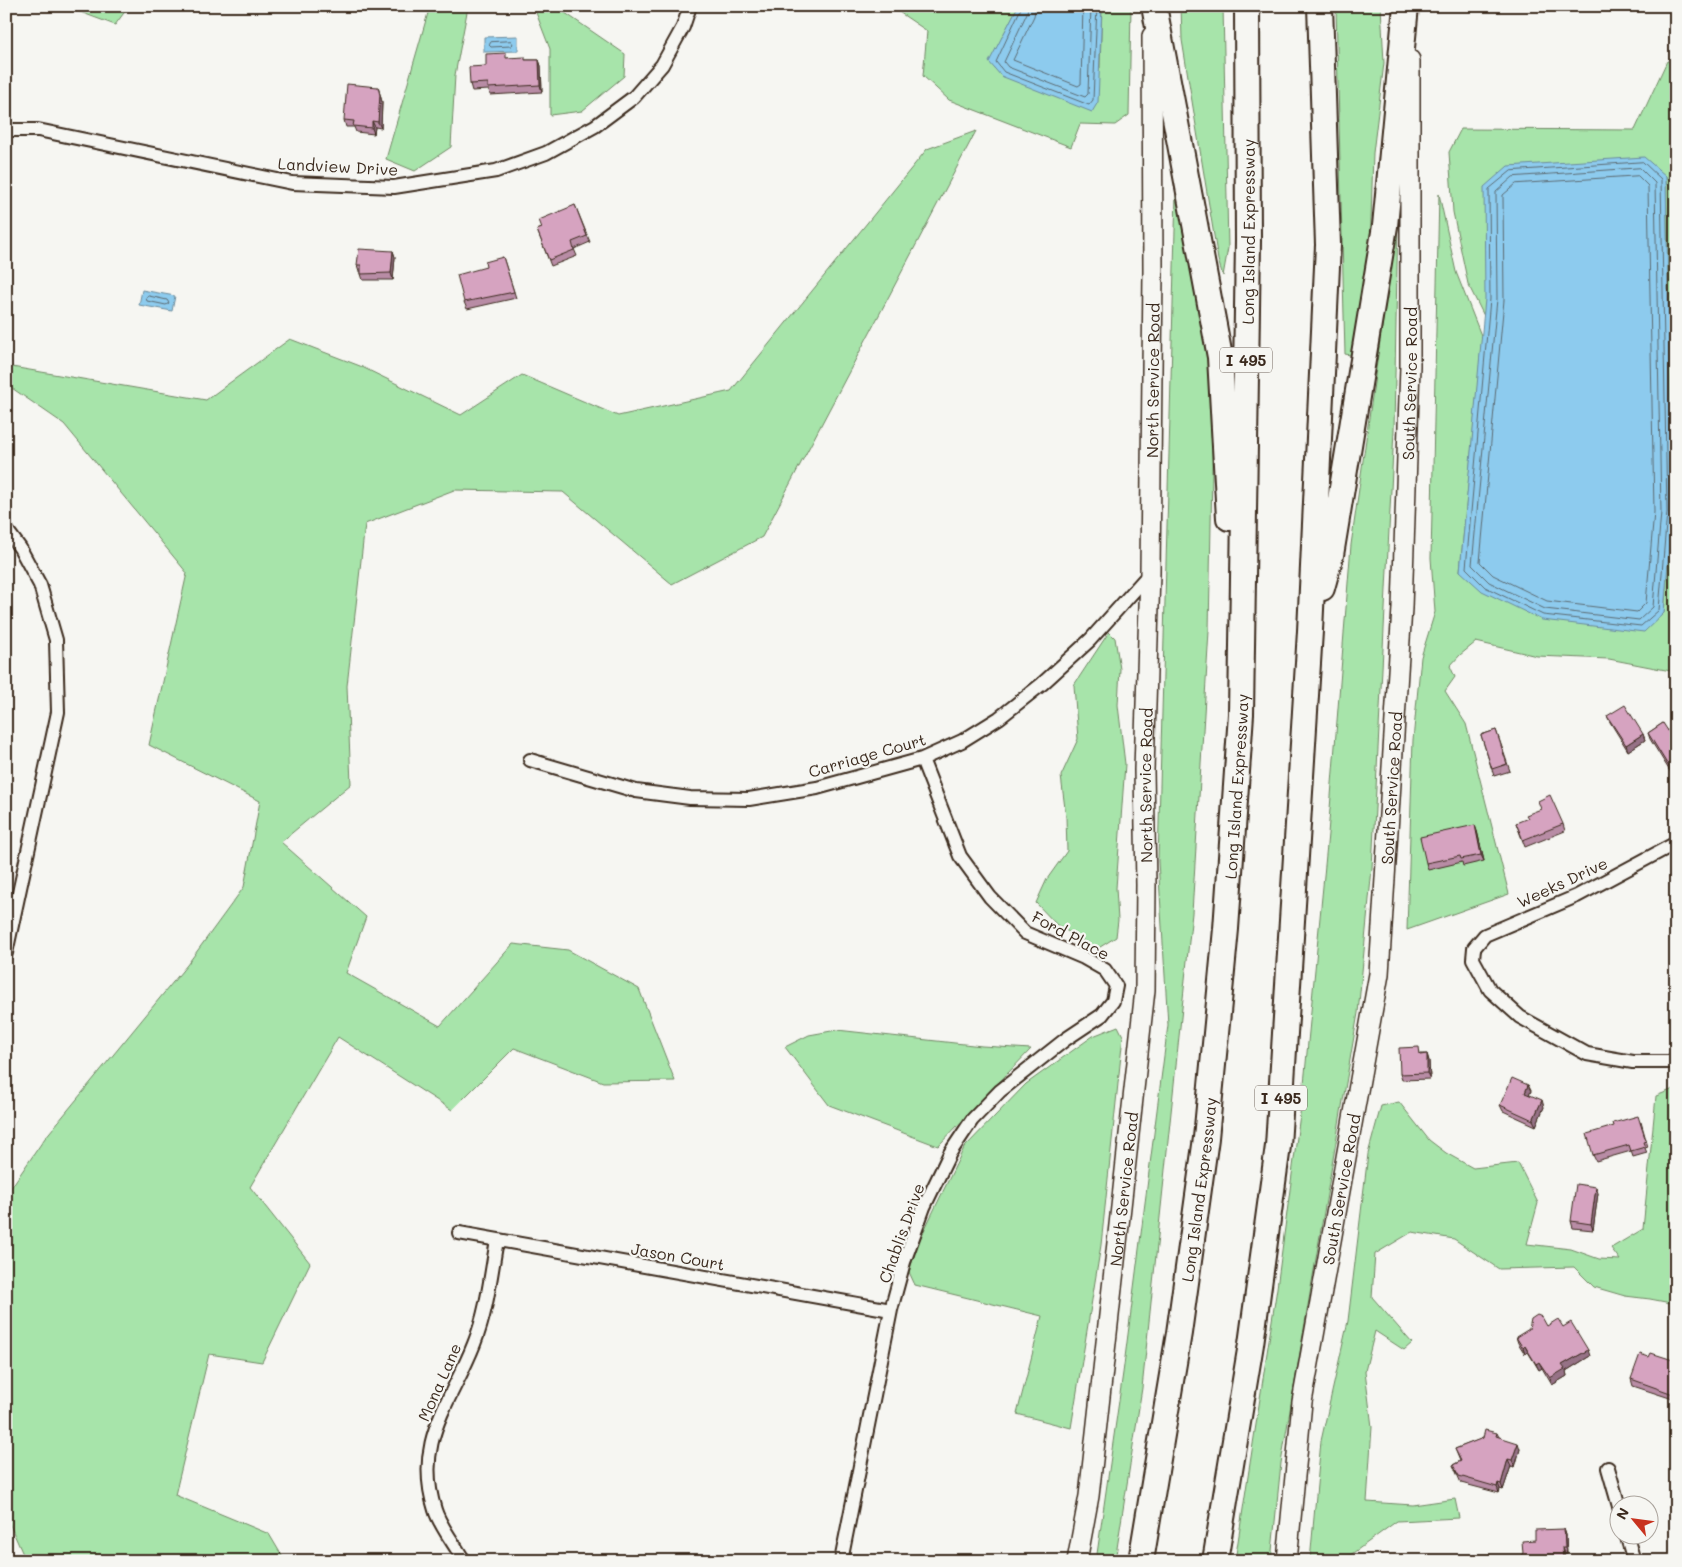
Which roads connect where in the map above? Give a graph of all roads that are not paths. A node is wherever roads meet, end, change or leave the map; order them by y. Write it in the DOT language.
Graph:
graph roads {
  1 [pos="690,6"];
  2 [pos="1153,6"];
  3 [pos="1246,6"];
  4 [pos="1320,6"];
  5 [pos="1406,6"];
  6 [pos="1410,6"];
  7 [pos="6,130"];
  8 [pos="6,529"];
  9 [pos="1150,573"];
  10 [pos="1310,631"];
  11 [pos="1241,714"];
  12 [pos="922,759"];
  13 [pos="530,760"];
  14 [pos="1676,843"];
  15 [pos="6,953"];
  16 [pos="1116,986"];
  17 [pos="1676,1062"];
  18 [pos="459,1232"];
  19 [pos="497,1240"];
  20 [pos="891,1310"];
  21 [pos="1608,1468"];
  22 [pos="1615,1494"];
  23 [pos="1629,1544"];
  24 [pos="465,1561"];
  25 [pos="841,1561"];
  26 [pos="1077,1561"];
  27 [pos="1141,1561"];
  28 [pos="1215,1561"];
  29 [pos="1287,1561"];
  30 [pos="1634,1561"];
  1 -- 7 [label="street, Landview Drive"];
  2 -- 9 [label="main road, North Service Road"];
  2 -- 11 [label="highway"];
  3 -- 11 [label="highway, Long Island Expressway / I 495"];
  4 -- 10 [label="highway, I 495"];
  5 -- 10 [label="highway"];
  6 -- 29 [label="main road, South Service Road"];
  8 -- 15 [label="street"];
  9 -- 12 [label="street, Carriage Court"];
  9 -- 26 [label="main road, North Service Road"];
  10 -- 28 [label="highway, I 495"];
  11 -- 27 [label="highway, Long Island Expressway / I 495"];
  12 -- 13 [label="street, Carriage Court"];
  12 -- 16 [label="street, Ford Place"];
  14 -- 17 [label="street, Weeks Drive"];
  16 -- 20 [label="street, Chablis Drive"];
  18 -- 19 [label="street, Jason Court"];
  19 -- 20 [label="street, Jason Court"];
  19 -- 24 [label="street, Mona Lane"];
  20 -- 25 [label="street, Chablis Drive"];
  21 -- 22 [label="street"];
  23 -- 30 [label="street"];
}
